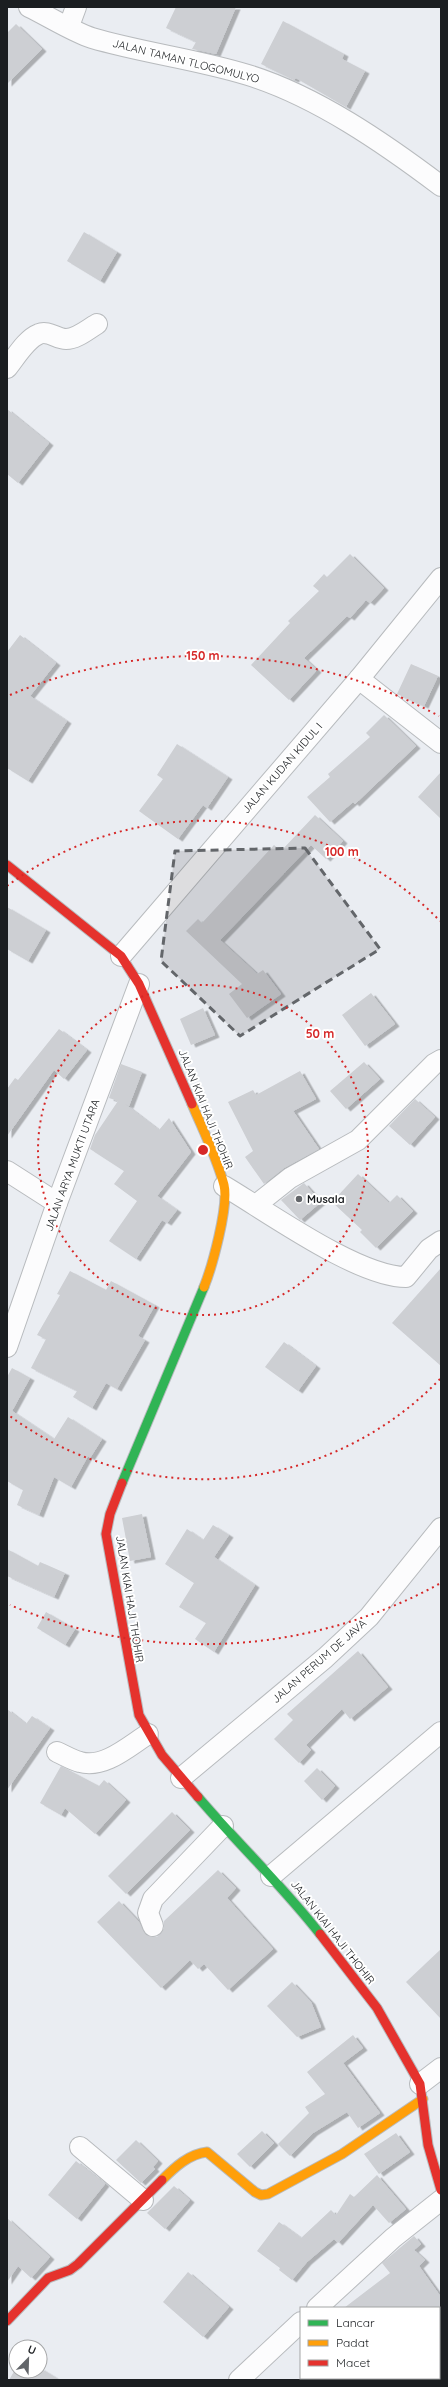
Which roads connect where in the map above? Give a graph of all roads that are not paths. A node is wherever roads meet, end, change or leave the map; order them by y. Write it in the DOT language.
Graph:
graph roads {
  1 [pos="29,7"];
  2 [pos="76,7"];
  3 [pos="69,26"];
  4 [pos="441,186"];
  5 [pos="97,324"];
  6 [pos="7,368"];
  7 [pos="441,578"];
  8 [pos="359,679"];
  9 [pos="441,743"];
  10 [pos="7,865"];
  11 [pos="121,956"];
  12 [pos="139,984"];
  13 [pos="441,1060"];
  14 [pos="7,1171"];
  15 [pos="224,1186"];
  16 [pos="57,1203"];
  17 [pos="256,1205"];
  18 [pos="441,1241"];
  19 [pos="7,1347"];
  20 [pos="441,1528"];
  21 [pos="441,1732"];
  22 [pos="148,1734"];
  23 [pos="57,1752"];
  24 [pos="181,1778"];
  25 [pos="223,1826"];
  26 [pos="272,1876"];
  27 [pos="153,1926"];
  28 [pos="441,2068"];
  29 [pos="422,2092"];
  30 [pos="80,2147"];
  31 [pos="441,2190"];
  32 [pos="143,2200"];
  33 [pos="441,2200"];
  34 [pos="318,2307"];
  35 [pos="7,2321"];
  36 [pos="300,2323"];
  37 [pos="239,2380"];
  1 -- 3 [label="street, JALAN TAMAN TLOGOMULYO"];
  2 -- 3 [label="street"];
  3 -- 4 [label="street, JALAN TAMAN TLOGOMULYO"];
  5 -- 6 [label="street"];
  7 -- 8 [label="street, JALAN KUDAN KIDUL I"];
  8 -- 9 [label="street"];
  8 -- 11 [label="street, JALAN KUDAN KIDUL I"];
  10 -- 11 [label="street"];
  11 -- 12 [label="street, JALAN KIAI HAJI THOHIR"];
  12 -- 15 [label="street, JALAN KIAI HAJI THOHIR"];
  12 -- 16 [label="street, JALAN ARYA MUKTI UTARA"];
  13 -- 17 [label="street"];
  14 -- 16 [label="street"];
  15 -- 17 [label="street"];
  15 -- 22 [label="street, JALAN KIAI HAJI THOHIR"];
  16 -- 19 [label="street, JALAN ARYA MUKTI UTARA"];
  17 -- 18 [label="street"];
  20 -- 24 [label="street, JALAN PERUM DE JAVA"];
  21 -- 26 [label="street"];
  22 -- 23 [label="street"];
  22 -- 24 [label="street, JALAN KIAI HAJI THOHIR"];
  24 -- 25 [label="street, JALAN KIAI HAJI THOHIR"];
  25 -- 26 [label="street, JALAN KIAI HAJI THOHIR"];
  25 -- 27 [label="street"];
  26 -- 29 [label="street, JALAN KIAI HAJI THOHIR"];
  28 -- 29 [label="street"];
  29 -- 31 [label="street, JALAN KIAI HAJI THOHIR"];
  29 -- 32 [label="street"];
  30 -- 32 [label="street"];
  32 -- 35 [label="street"];
  33 -- 34 [label="street"];
  36 -- 37 [label="street"];
}
